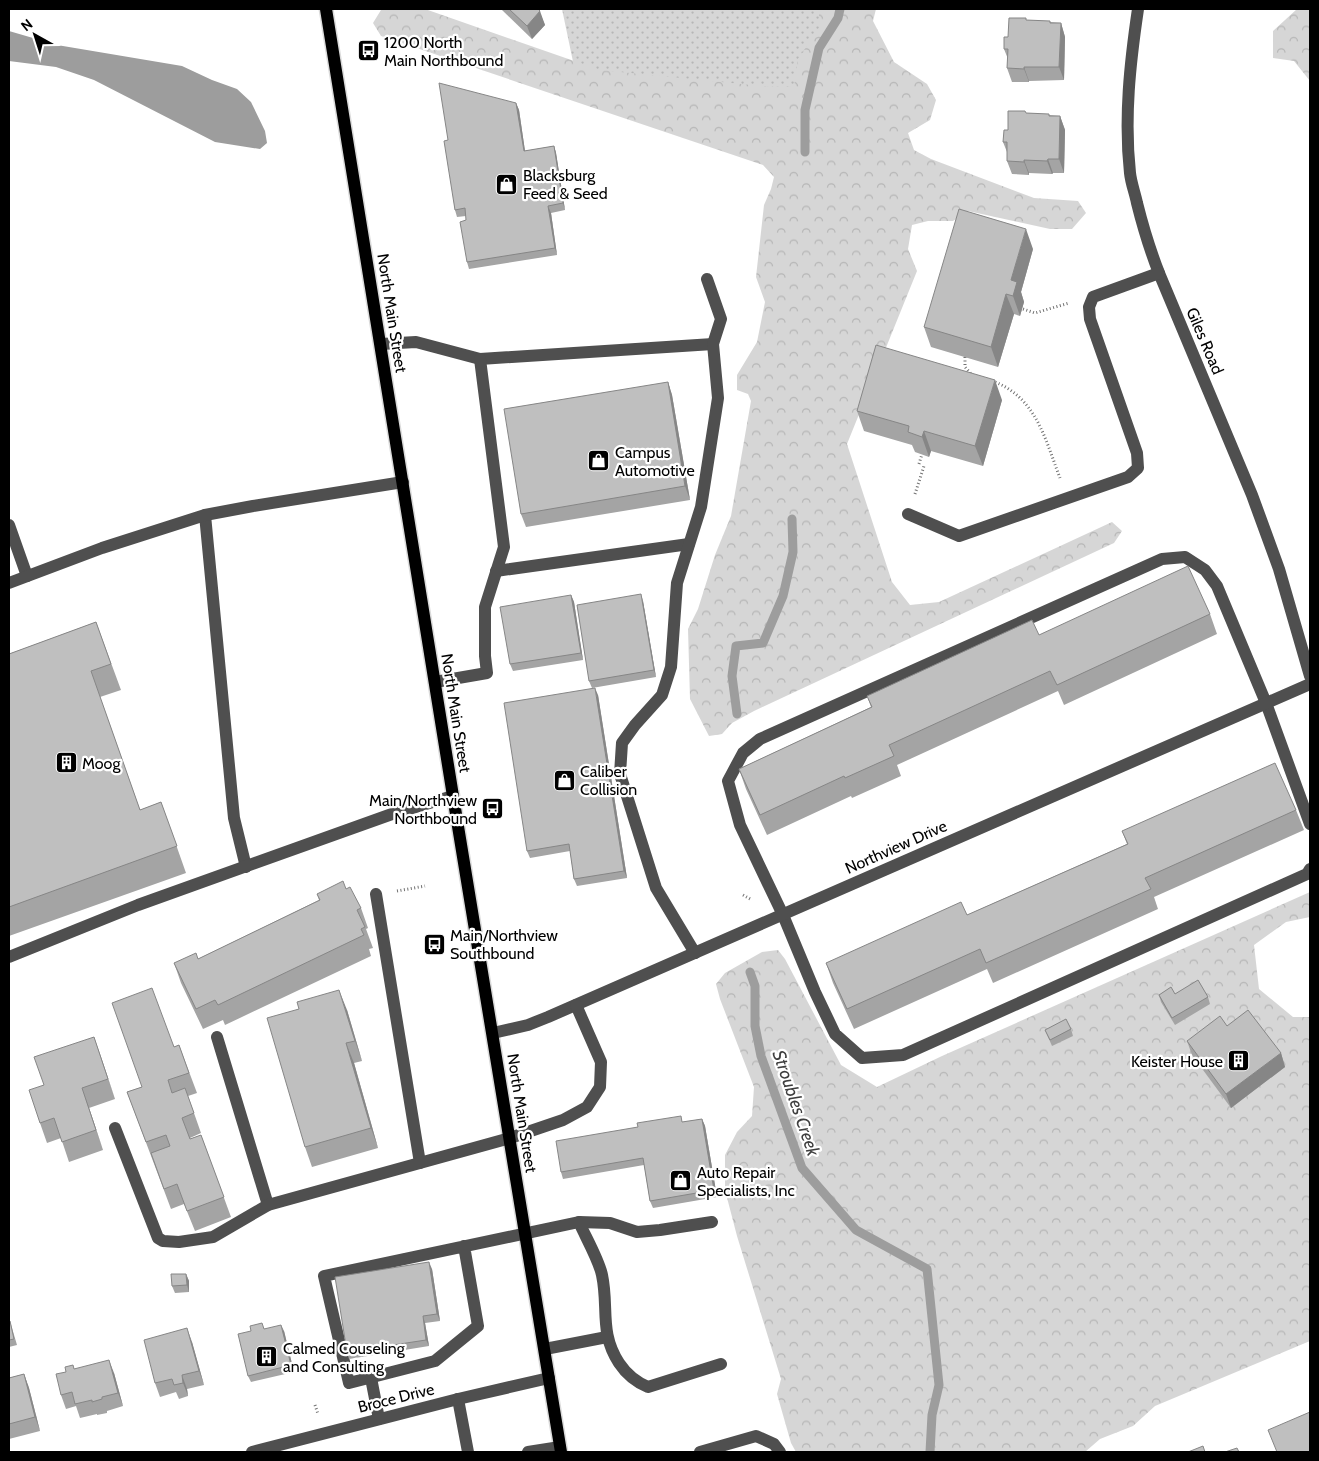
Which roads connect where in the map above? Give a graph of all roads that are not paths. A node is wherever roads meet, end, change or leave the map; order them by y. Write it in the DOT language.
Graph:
graph roads {
  1 [pos="326,9"];
  2 [pos="1138,9"];
  3 [pos="1159,273"];
  4 [pos="707,279"];
  5 [pos="381,344"];
  6 [pos="713,344"];
  7 [pos="480,360"];
  8 [pos="403,482"];
  9 [pos="908,514"];
  10 [pos="205,515"];
  11 [pos="9,525"];
  12 [pos="690,544"];
  13 [pos="496,571"];
  14 [pos="27,576"];
  15 [pos="9,583"];
  16 [pos="1310,676"];
  17 [pos="435,682"];
  18 [pos="1310,684"];
  19 [pos="1266,703"];
  20 [pos="453,796"];
  21 [pos="1310,824"];
  22 [pos="246,866"];
  23 [pos="1310,869"];
  24 [pos="376,894"];
  25 [pos="782,915"];
  26 [pos="695,953"];
  27 [pos="9,957"];
  28 [pos="576,1005"];
  29 [pos="493,1033"];
  30 [pos="217,1037"];
  31 [pos="115,1128"];
  32 [pos="510,1138"];
  33 [pos="420,1163"];
  34 [pos="268,1205"];
  35 [pos="579,1222"];
  36 [pos="712,1222"];
  37 [pos="526,1233"];
  38 [pos="464,1246"];
  39 [pos="607,1337"];
  40 [pos="545,1349"];
  41 [pos="721,1364"];
  42 [pos="371,1378"];
  43 [pos="549,1378"];
  44 [pos="458,1399"];
  45 [pos="379,1420"];
  46 [pos="561,1450"];
  47 [pos="252,1452"];
  48 [pos="468,1452"];
  49 [pos="528,1452"];
  50 [pos="700,1452"];
  51 [pos="780,1452"];
  1 -- 5 [label="main road, North Main Street"];
  2 -- 3 [label="street, Giles Road"];
  3 -- 9 [label="street"];
  3 -- 16 [label="street, Giles Road"];
  4 -- 6 [label="street"];
  5 -- 7 [label="street"];
  5 -- 8 [label="main road, North Main Street"];
  6 -- 7 [label="street"];
  6 -- 12 [label="street"];
  7 -- 13 [label="street"];
  8 -- 10 [label="street"];
  8 -- 17 [label="main road, North Main Street"];
  10 -- 14 [label="street"];
  10 -- 22 [label="street"];
  11 -- 14 [label="street"];
  12 -- 13 [label="street"];
  12 -- 26 [label="street"];
  13 -- 17 [label="street"];
  14 -- 15 [label="street"];
  17 -- 20 [label="main road, North Main Street"];
  18 -- 19 [label="street, Northview Drive"];
  19 -- 21 [label="street"];
  19 -- 25 [label="street, Northview Drive"];
  19 -- 25 [label="street"];
  20 -- 22 [label="street"];
  20 -- 29 [label="main road, North Main Street"];
  22 -- 27 [label="street"];
  23 -- 25 [label="street"];
  24 -- 33 [label="street"];
  25 -- 26 [label="street, Northview Drive"];
  26 -- 28 [label="street, Northview Drive"];
  28 -- 29 [label="street, Northview Drive"];
  28 -- 32 [label="street"];
  29 -- 32 [label="main road, North Main Street"];
  30 -- 34 [label="street"];
  31 -- 34 [label="street"];
  32 -- 33 [label="street"];
  32 -- 37 [label="main road, North Main Street"];
  33 -- 34 [label="street"];
  35 -- 36 [label="street"];
  35 -- 37 [label="street"];
  35 -- 39 [label="street"];
  37 -- 38 [label="street"];
  37 -- 40 [label="main road, North Main Street"];
  38 -- 42 [label="street"];
  38 -- 42 [label="street"];
  39 -- 40 [label="street"];
  39 -- 41 [label="street"];
  40 -- 43 [label="main road, North Main Street"];
  42 -- 45 [label="street"];
  43 -- 44 [label="street, Broce Drive"];
  43 -- 46 [label="main road, North Main Street"];
  44 -- 45 [label="street, Broce Drive"];
  44 -- 48 [label="street"];
  45 -- 47 [label="street, Broce Drive"];
  46 -- 49 [label="street"];
  50 -- 51 [label="street"];
}
